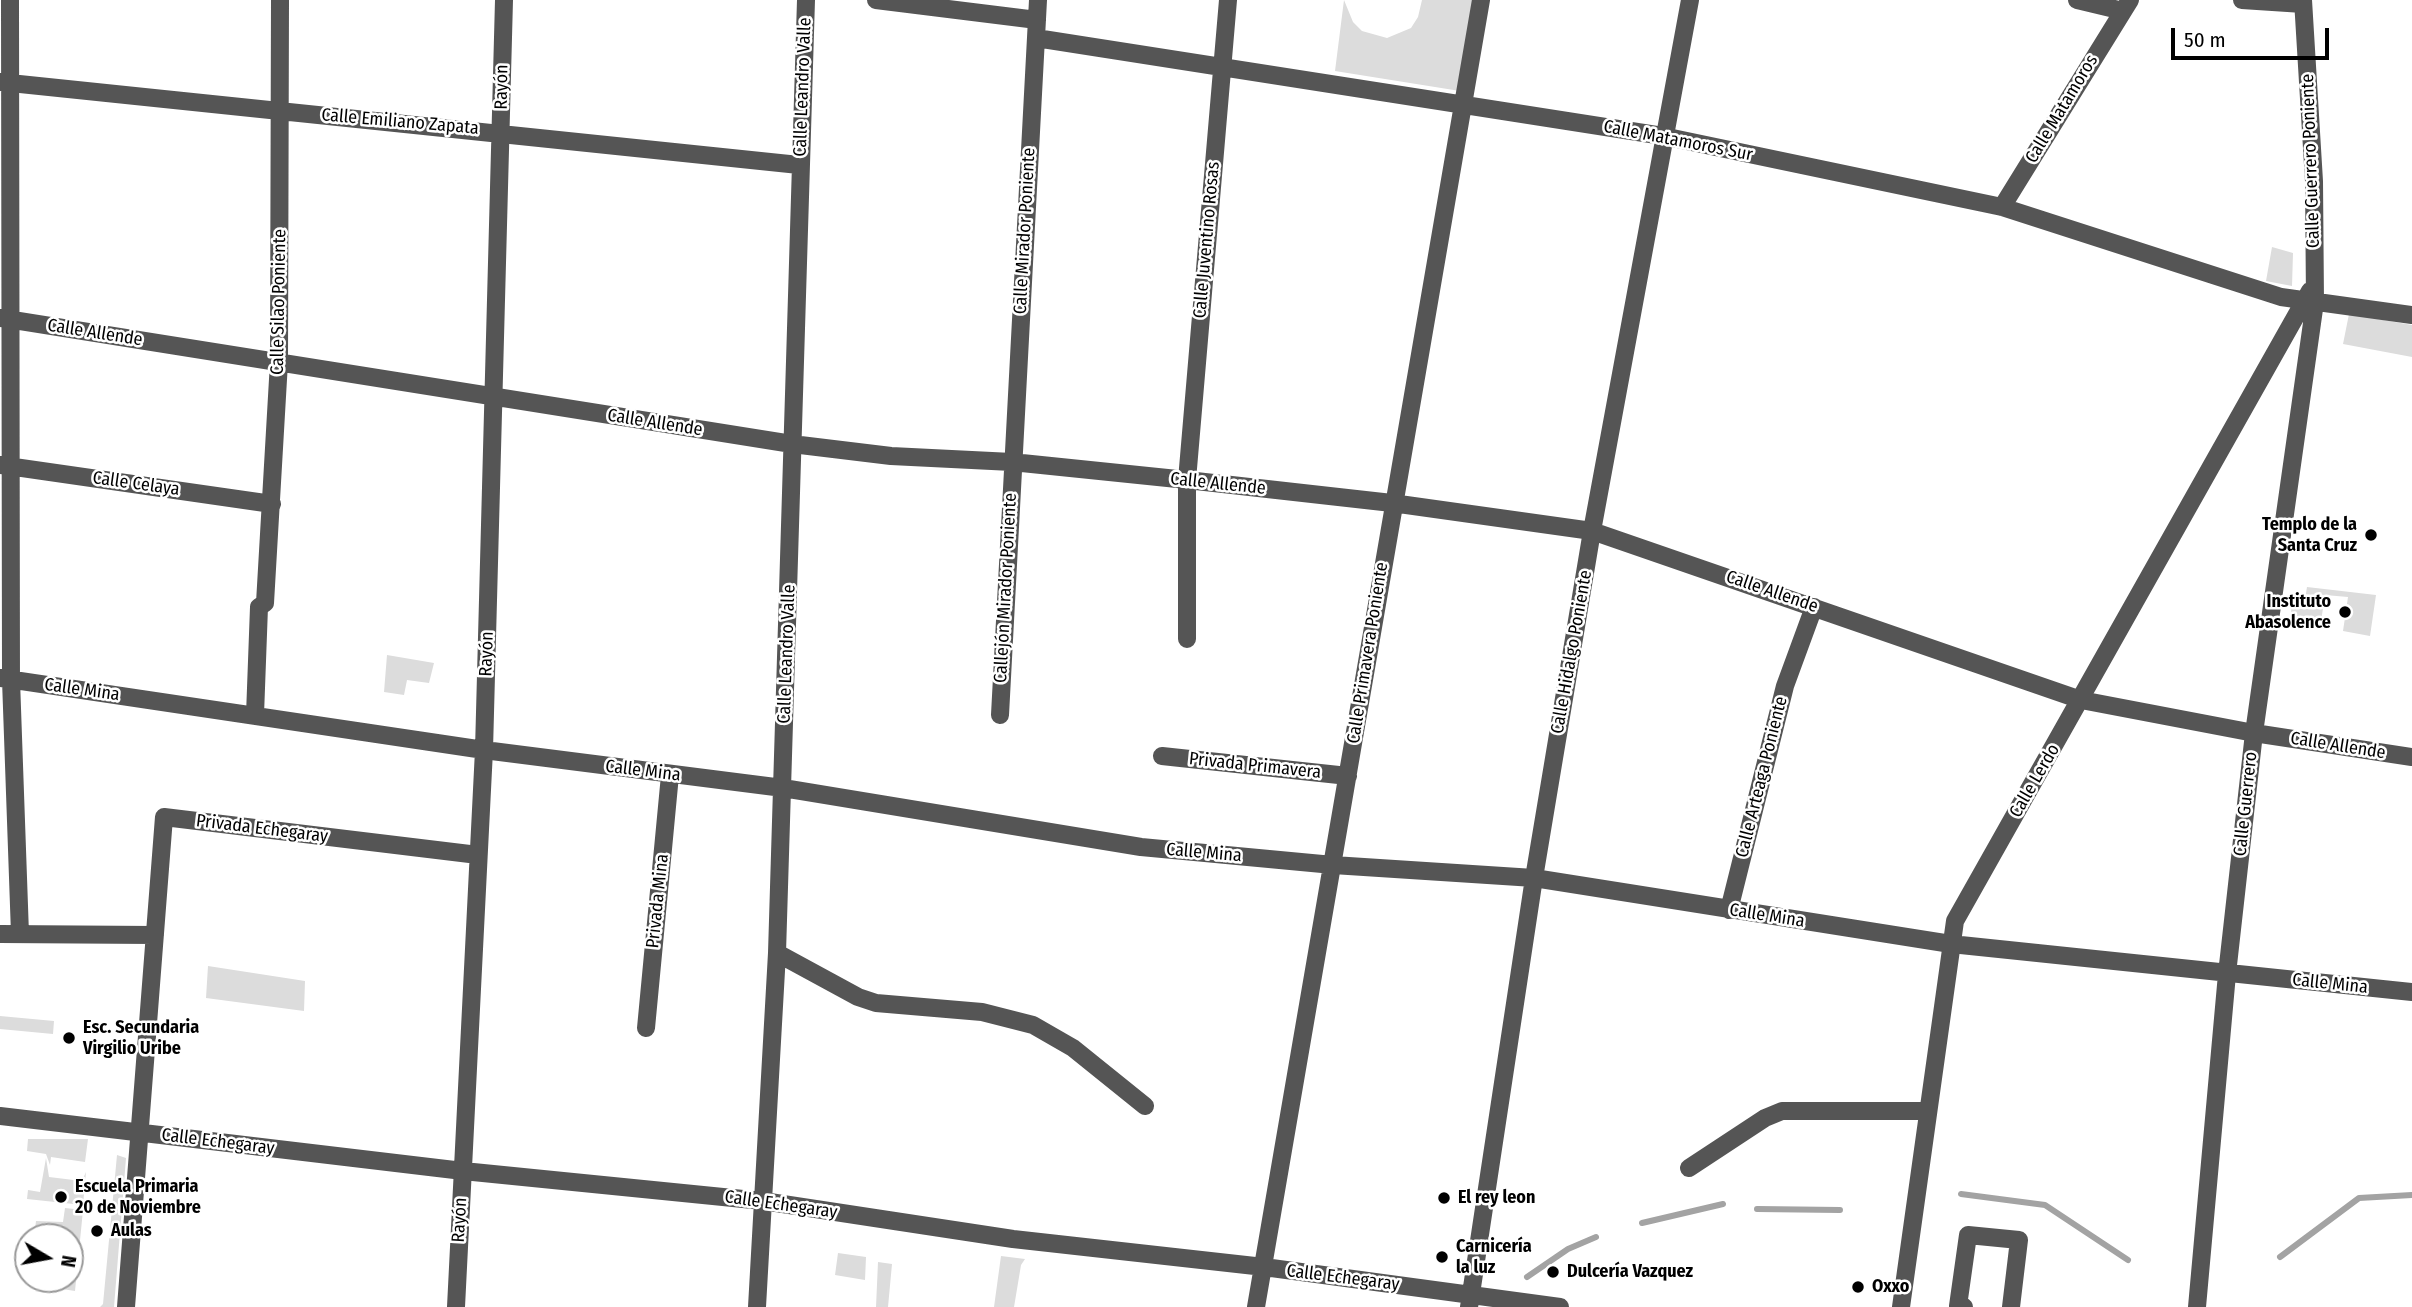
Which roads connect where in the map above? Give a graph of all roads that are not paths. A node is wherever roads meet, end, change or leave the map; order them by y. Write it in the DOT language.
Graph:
graph roads {
  1 [pos="10,0"];
  2 [pos="280,0"];
  3 [pos="504,0"];
  4 [pos="806,0"];
  5 [pos="876,0"];
  6 [pos="1038,0"];
  7 [pos="1228,0"];
  8 [pos="1481,0"];
  9 [pos="1690,0"];
  10 [pos="2077,0"];
  11 [pos="2242,0"];
  12 [pos="2303,2"];
  13 [pos="2127,5"];
  14 [pos="1037,20"];
  15 [pos="1036,38"];
  16 [pos="1221,65"];
  17 [pos="4,82"];
  18 [pos="1463,102"];
  19 [pos="280,111"];
  20 [pos="501,132"];
  21 [pos="1663,136"];
  22 [pos="799,164"];
  23 [pos="2002,207"];
  24 [pos="2311,302"];
  25 [pos="2412,315"];
  26 [pos="6,319"];
  27 [pos="279,362"];
  28 [pos="495,398"];
  29 [pos="792,444"];
  30 [pos="1012,462"];
  31 [pos="5,466"];
  32 [pos="1186,480"];
  33 [pos="1392,503"];
  34 [pos="272,504"];
  35 [pos="1592,531"];
  36 [pos="1814,607"];
  37 [pos="1186,639"];
  38 [pos="6,679"];
  39 [pos="2081,700"];
  40 [pos="255,715"];
  41 [pos="1000,715"];
  42 [pos="2254,733"];
  43 [pos="484,750"];
  44 [pos="1162,756"];
  45 [pos="2412,757"];
  46 [pos="670,775"];
  47 [pos="1348,776"];
  48 [pos="783,788"];
  49 [pos="478,855"];
  50 [pos="1333,865"];
  51 [pos="1534,878"];
  52 [pos="1729,910"];
  53 [pos="0,934"];
  54 [pos="20,934"];
  55 [pos="155,935"];
  56 [pos="1951,944"];
  57 [pos="777,953"];
  58 [pos="2227,974"];
  59 [pos="2412,992"];
  60 [pos="646,1028"];
  61 [pos="1145,1106"];
  62 [pos="1928,1111"];
  63 [pos="0,1116"];
  64 [pos="139,1132"];
  65 [pos="1689,1168"];
  66 [pos="463,1171"];
  67 [pos="763,1201"];
  68 [pos="1264,1268"];
  69 [pos="1470,1300"];
  70 [pos="125,1307"];
  71 [pos="456,1307"];
  72 [pos="757,1307"];
  73 [pos="1256,1307"];
  74 [pos="1560,1307"];
  75 [pos="1901,1307"];
  76 [pos="1964,1307"];
  77 [pos="2011,1307"];
  78 [pos="2197,1307"];
  1 -- 17 [label="street"];
  2 -- 19 [label="street, Calle Silao Poniente"];
  3 -- 20 [label="street, Rayón"];
  4 -- 22 [label="street, Calle Leandro Valle"];
  5 -- 14 [label="street"];
  6 -- 14 [label="street, Calle Mirador Poniente"];
  7 -- 16 [label="street, Calle Juventino Rosas"];
  8 -- 18 [label="street, Calle Primavera Poniente"];
  9 -- 21 [label="street, Calle Hidalgo Poniente"];
  10 -- 13 [label="street"];
  11 -- 12 [label="street"];
  12 -- 24 [label="street, Calle Guerrero Poniente"];
  13 -- 23 [label="street, Calle Matamoros"];
  14 -- 15 [label="street, Calle Mirador Poniente"];
  15 -- 16 [label="street, Calle Matamoros Sur"];
  15 -- 30 [label="street, Calle Mirador Poniente"];
  16 -- 18 [label="street, Calle Matamoros Sur"];
  16 -- 32 [label="street, Calle Juventino Rosas"];
  17 -- 19 [label="street, Calle Emiliano Zapata"];
  17 -- 26 [label="street"];
  18 -- 21 [label="street, Calle Matamoros Sur"];
  18 -- 33 [label="street, Calle Primavera Poniente"];
  19 -- 20 [label="street, Calle Emiliano Zapata"];
  19 -- 27 [label="street, Calle Silao Poniente"];
  20 -- 22 [label="street, Calle Emiliano Zapata"];
  20 -- 28 [label="street, Rayón"];
  21 -- 23 [label="street, Calle Matamoros Sur"];
  21 -- 35 [label="street, Calle Hidalgo Poniente"];
  22 -- 29 [label="street, Calle Leandro Valle"];
  23 -- 24 [label="street, Calle Matamoros Sur"];
  24 -- 25 [label="street, Calle Matamoros Sur"];
  24 -- 39 [label="street, Calle Lerdo"];
  24 -- 42 [label="street, Calle Guerrero"];
  26 -- 27 [label="street, Calle Allende"];
  26 -- 31 [label="street"];
  27 -- 28 [label="street, Calle Allende"];
  27 -- 34 [label="street, Calle Silao Poniente"];
  28 -- 29 [label="street, Calle Allende"];
  28 -- 43 [label="street, Rayón"];
  29 -- 30 [label="street, Calle Allende"];
  29 -- 48 [label="street, Calle Leandro Valle"];
  30 -- 32 [label="street, Calle Allende"];
  30 -- 41 [label="street, Callejón Mirador Poniente"];
  31 -- 34 [label="street, Calle Celaya"];
  31 -- 38 [label="street"];
  32 -- 33 [label="street, Calle Allende"];
  32 -- 37 [label="street, Calle Juventino Rosas"];
  33 -- 35 [label="street, Calle Allende"];
  33 -- 47 [label="street, Calle Primavera Poniente"];
  34 -- 40 [label="street, Calle Silao Poniente"];
  35 -- 36 [label="street, Calle Allende"];
  35 -- 51 [label="street, Calle Hidalgo Poniente"];
  36 -- 39 [label="street, Calle Allende"];
  36 -- 52 [label="street, Calle Arteaga Poniente"];
  38 -- 40 [label="street, Calle Mina"];
  38 -- 54 [label="street"];
  39 -- 42 [label="street, Calle Allende"];
  39 -- 56 [label="street, Calle Lerdo"];
  40 -- 43 [label="street, Calle Mina"];
  42 -- 45 [label="street, Calle Allende"];
  42 -- 58 [label="street, Calle Guerrero"];
  43 -- 46 [label="street, Calle Mina"];
  43 -- 49 [label="street, Rayón"];
  44 -- 47 [label="street, Privada Primavera"];
  46 -- 48 [label="street, Calle Mina"];
  46 -- 60 [label="street, Privada Mina"];
  47 -- 50 [label="street, Calle Primavera Poniente"];
  48 -- 50 [label="street, Calle Mina"];
  48 -- 57 [label="street, Calle Leandro Valle"];
  49 -- 55 [label="street, Privada Echegaray"];
  49 -- 66 [label="street, Rayón"];
  50 -- 51 [label="street, Calle Mina"];
  50 -- 68 [label="street, Calle Primavera Poniente"];
  51 -- 52 [label="street, Calle Mina"];
  51 -- 69 [label="street, Calle Hidalgo Poniente"];
  52 -- 56 [label="street, Calle Mina"];
  53 -- 54 [label="street"];
  54 -- 55 [label="street"];
  55 -- 64 [label="street, Privada Echegaray"];
  56 -- 58 [label="street, Calle Mina"];
  56 -- 62 [label="street, Calle Lerdo"];
  57 -- 61 [label="street"];
  57 -- 67 [label="street, Calle Leandro Valle"];
  58 -- 59 [label="street, Calle Mina"];
  58 -- 78 [label="street, Calle Guerrero"];
  62 -- 65 [label="street"];
  62 -- 75 [label="street, Calle Lerdo"];
  63 -- 64 [label="street, Calle Echegaray"];
  64 -- 66 [label="street, Calle Echegaray"];
  64 -- 70 [label="street, Privada Echegaray"];
  66 -- 67 [label="street, Calle Echegaray"];
  66 -- 71 [label="street, Rayón"];
  67 -- 68 [label="street, Calle Echegaray"];
  67 -- 72 [label="street, Calle Leandro Valle"];
  68 -- 69 [label="street, Calle Echegaray"];
  68 -- 73 [label="street, Calle Primavera Poniente"];
  69 -- 74 [label="street, Calle Echegaray"];
  76 -- 77 [label="street"];
}
